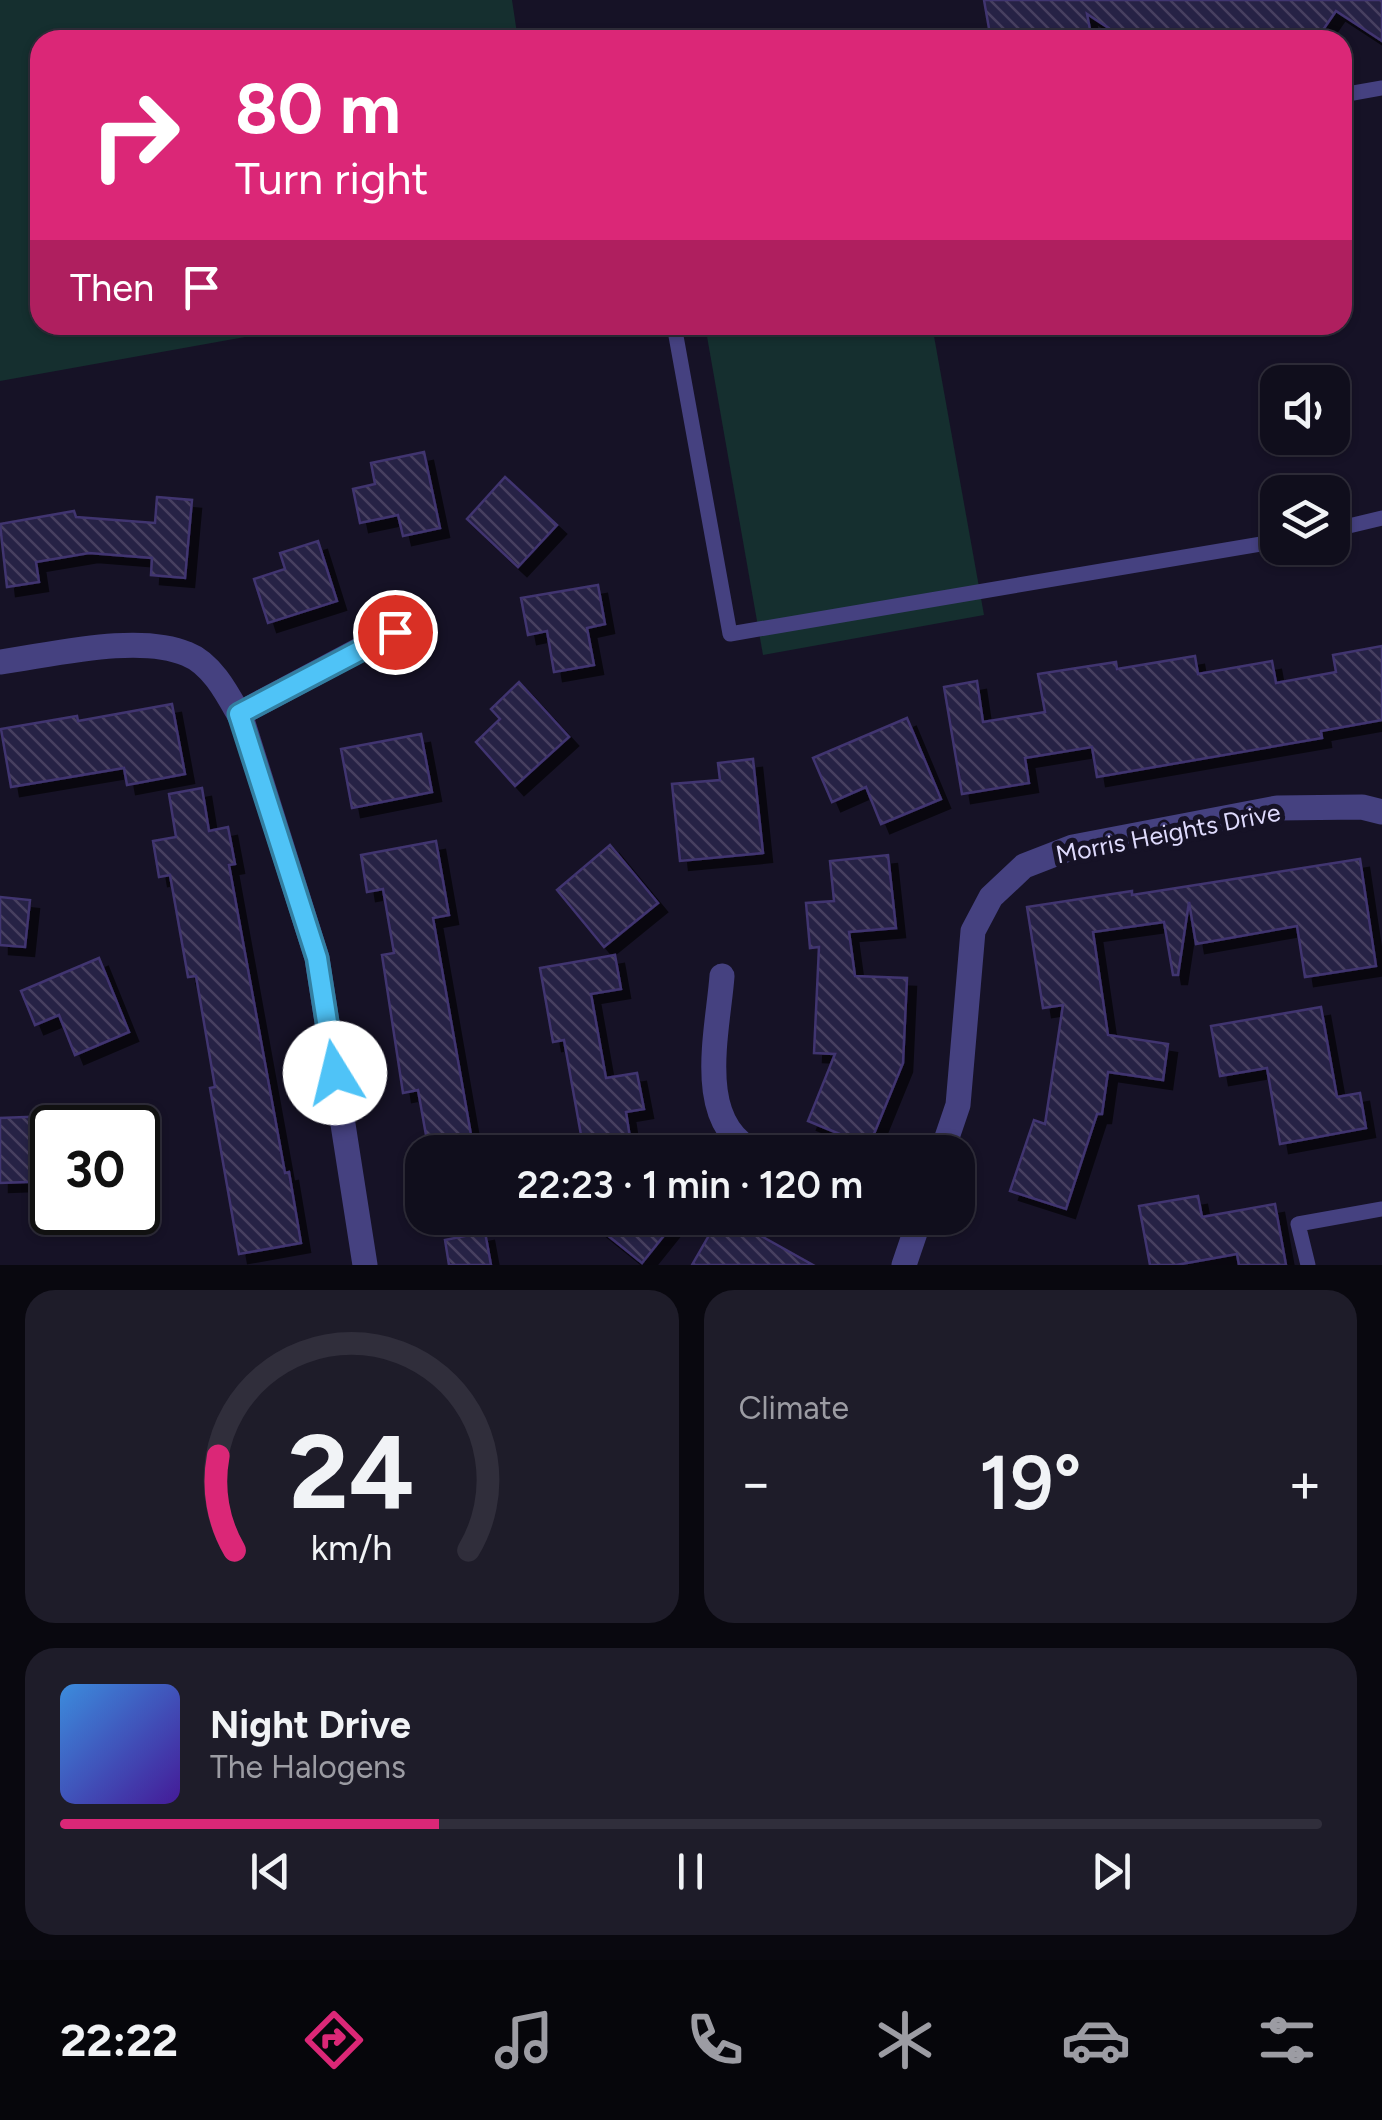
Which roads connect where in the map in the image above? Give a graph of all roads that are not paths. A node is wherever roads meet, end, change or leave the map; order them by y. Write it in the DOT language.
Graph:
graph roads {
  1 [pos="1382,88"];
  2 [pos="1352,93"];
  3 [pos="676,335"];
  4 [pos="1382,518"];
  5 [pos="1350,526"];
  6 [pos="1260,544"];
  7 [pos="395,632"];
  8 [pos="0,662"];
  9 [pos="239,714"];
  10 [pos="1382,812"];
  11 [pos="722,976"];
  12 [pos="732,1135"];
  13 [pos="948,1135"];
  14 [pos="1382,1210"];
  15 [pos="914,1235"];
  16 [pos="366,1265"];
  17 [pos="904,1265"];
  18 [pos="1308,1265"];
  1 -- 2 [label="lane"];
  3 -- 6 [label="lane"];
  4 -- 5 [label="lane"];
  7 -- 9 [label="street"];
  8 -- 9 [label="street"];
  9 -- 16 [label="street"];
  10 -- 13 [label="street, Morris Heights Drive"];
  11 -- 12 [label="street"];
  14 -- 18 [label="lane"];
  15 -- 17 [label="street"];
}
